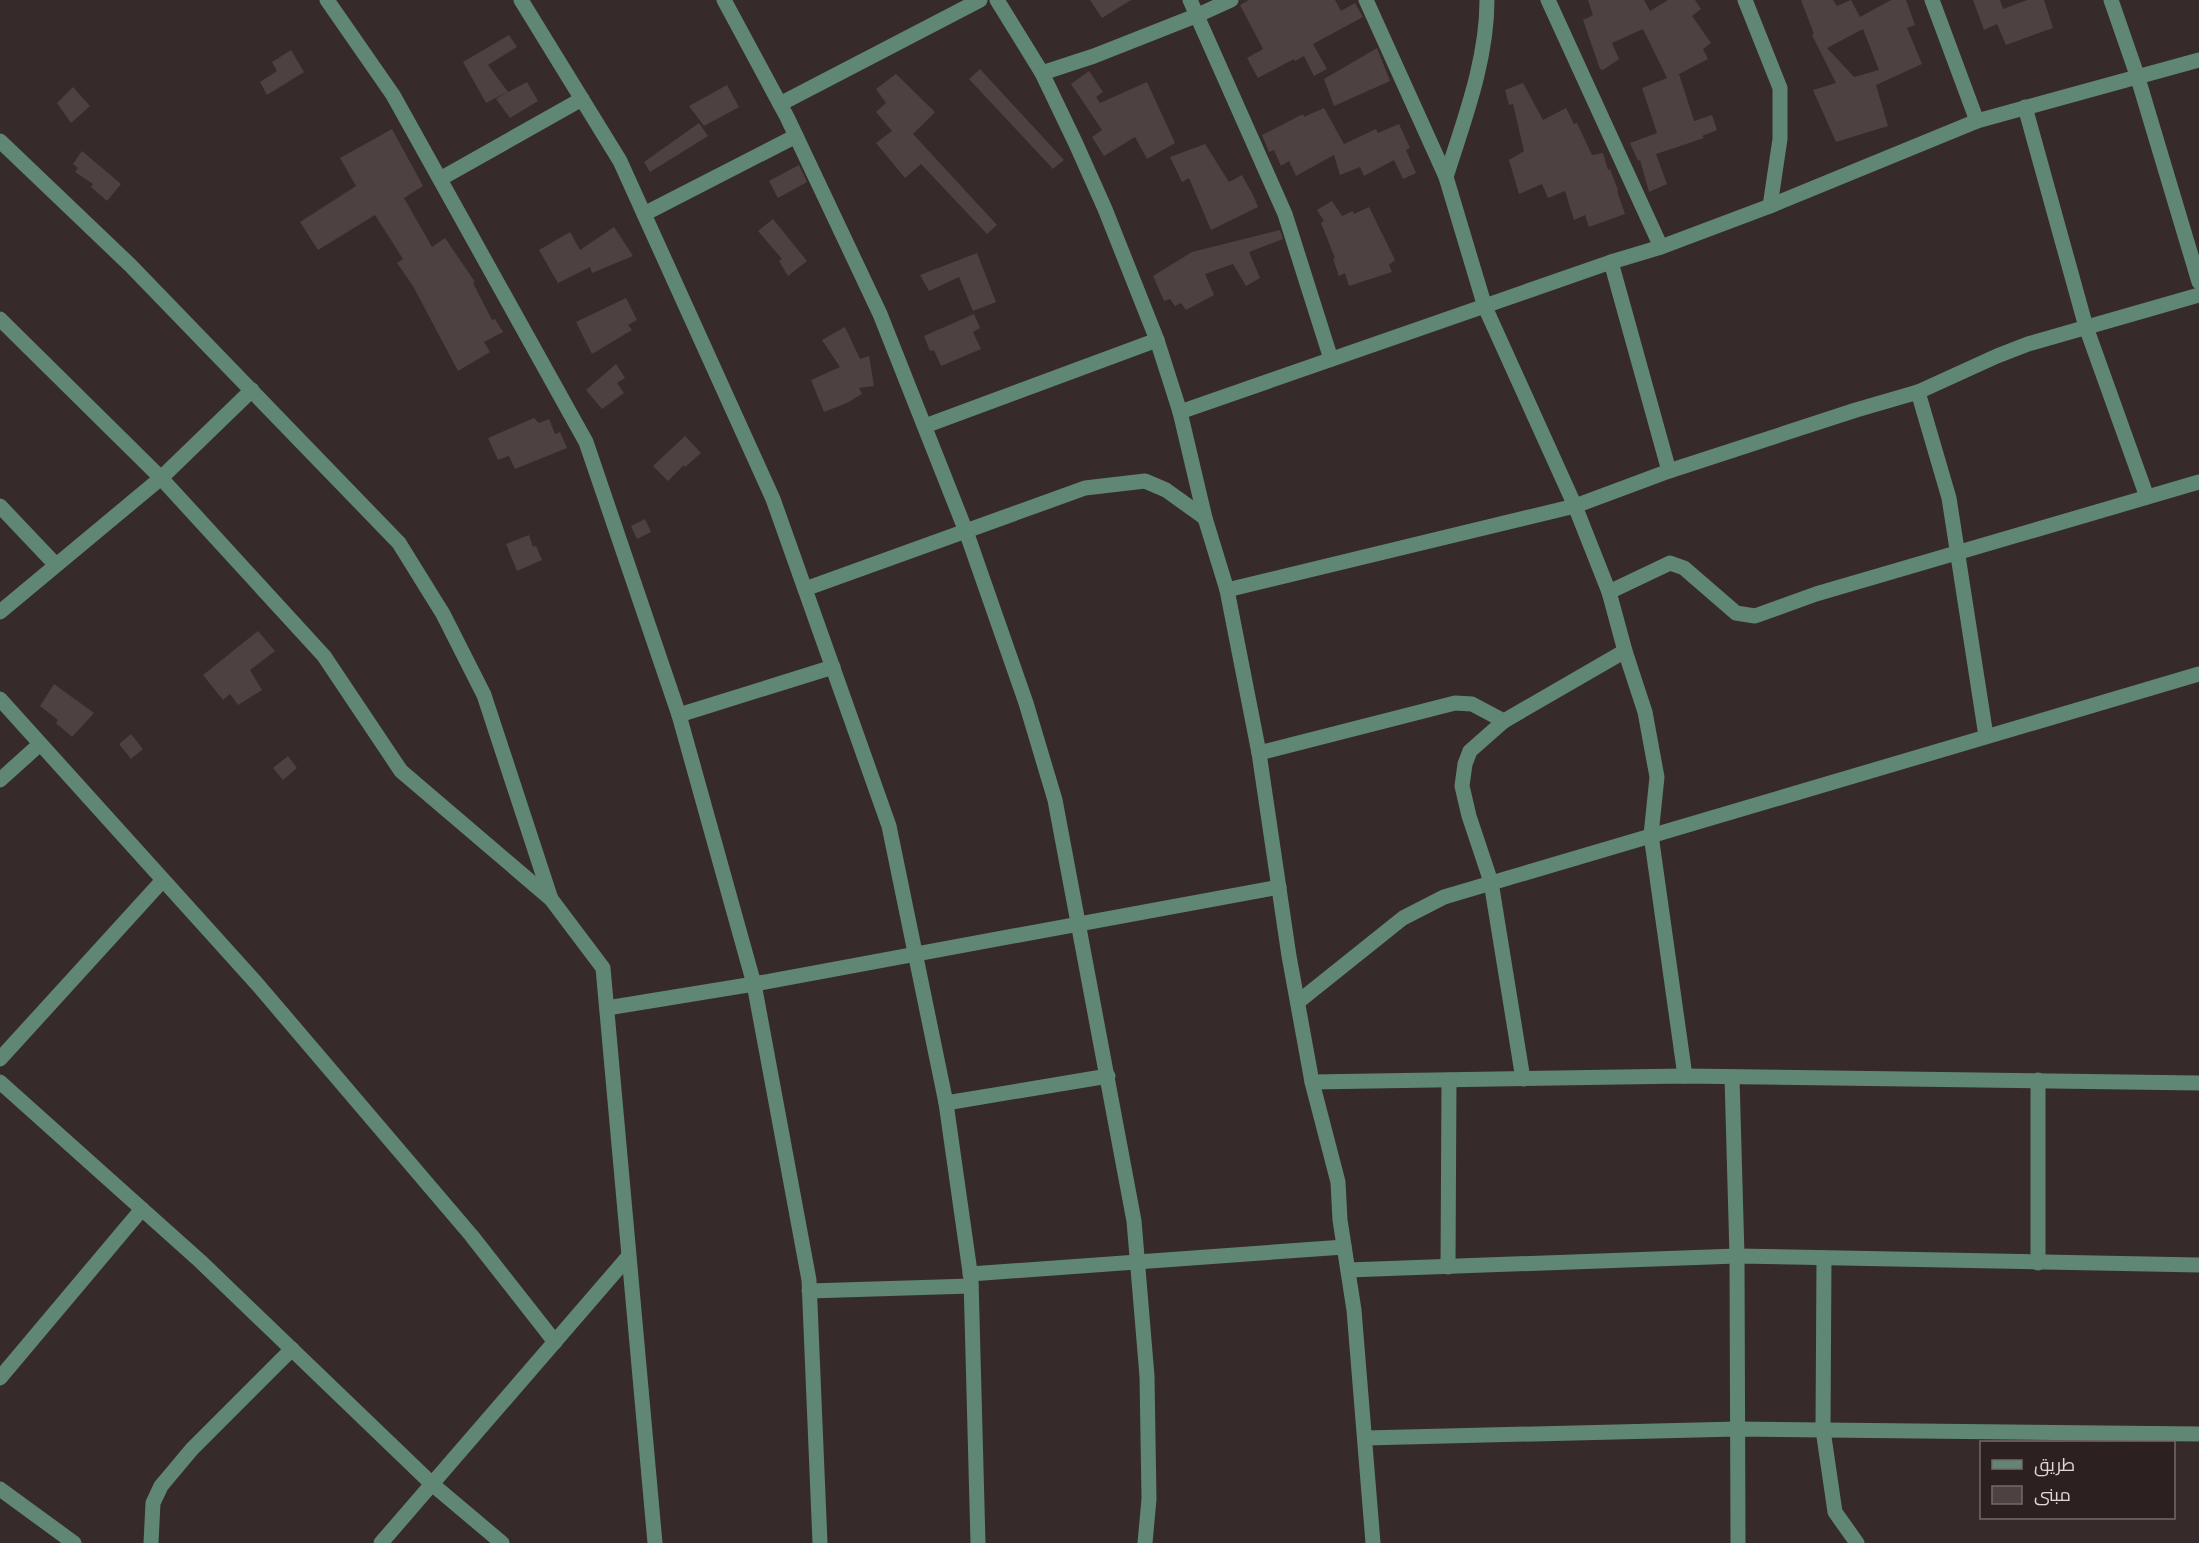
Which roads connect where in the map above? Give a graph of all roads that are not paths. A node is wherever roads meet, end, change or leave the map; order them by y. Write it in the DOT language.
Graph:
graph roads {
  1 [pos="327,0"];
  2 [pos="521,0"];
  3 [pos="724,0"];
  4 [pos="980,0"];
  5 [pos="997,0"];
  6 [pos="1190,0"];
  7 [pos="1231,0"];
  8 [pos="1366,0"];
  9 [pos="1487,0"];
  10 [pos="1548,0"];
  11 [pos="1745,0"];
  12 [pos="1932,0"];
  13 [pos="2111,0"];
  14 [pos="1198,15"];
  15 [pos="2199,60"];
  16 [pos="1042,73"];
  17 [pos="2137,75"];
  18 [pos="582,99"];
  19 [pos="780,104"];
  20 [pos="2025,107"];
  21 [pos="1977,121"];
  22 [pos="796,136"];
  23 [pos="0,141"];
  24 [pos="1446,177"];
  25 [pos="440,179"];
  26 [pos="1770,206"];
  27 [pos="644,214"];
  28 [pos="1661,247"];
  29 [pos="1611,262"];
  30 [pos="2199,282"];
  31 [pos="2199,295"];
  32 [pos="1485,307"];
  33 [pos="0,319"];
  34 [pos="2086,327"];
  35 [pos="1157,340"];
  36 [pos="1331,359"];
  37 [pos="252,390"];
  38 [pos="1918,392"];
  39 [pos="1180,412"];
  40 [pos="925,426"];
  41 [pos="1669,471"];
  42 [pos="161,478"];
  43 [pos="2199,482"];
  44 [pos="2147,497"];
  45 [pos="0,506"];
  46 [pos="1575,506"];
  47 [pos="1205,518"];
  48 [pos="966,531"];
  49 [pos="1956,554"];
  50 [pos="56,564"];
  51 [pos="805,589"];
  52 [pos="1227,590"];
  53 [pos="1609,592"];
  54 [pos="0,612"];
  55 [pos="1625,651"];
  56 [pos="833,667"];
  57 [pos="2199,674"];
  58 [pos="0,699"];
  59 [pos="679,715"];
  60 [pos="1504,721"];
  61 [pos="1986,736"];
  62 [pos="40,744"];
  63 [pos="1259,753"];
  64 [pos="0,780"];
  65 [pos="1651,835"];
  66 [pos="163,880"];
  67 [pos="1491,882"];
  68 [pos="1279,887"];
  69 [pos="551,899"];
  70 [pos="1079,924"];
  71 [pos="915,954"];
  72 [pos="754,984"];
  73 [pos="1298,1002"];
  74 [pos="607,1008"];
  75 [pos="0,1059"];
  76 [pos="1108,1076"];
  77 [pos="1685,1077"];
  78 [pos="1732,1077"];
  79 [pos="1523,1079"];
  80 [pos="1449,1080"];
  81 [pos="2038,1080"];
  82 [pos="0,1082"];
  83 [pos="1312,1082"];
  84 [pos="2199,1083"];
  85 [pos="946,1103"];
  86 [pos="142,1209"];
  87 [pos="1344,1247"];
  88 [pos="1737,1256"];
  89 [pos="628,1257"];
  90 [pos="1824,1258"];
  91 [pos="1138,1262"];
  92 [pos="2038,1263"];
  93 [pos="2199,1265"];
  94 [pos="1448,1267"];
  95 [pos="1348,1270"];
  96 [pos="970,1280"];
  97 [pos="809,1291"];
  98 [pos="555,1342"];
  99 [pos="291,1349"];
  100 [pos="0,1378"];
  101 [pos="1737,1429"];
  102 [pos="1823,1430"];
  103 [pos="2199,1434"];
  104 [pos="1365,1438"];
  105 [pos="432,1484"];
  106 [pos="0,1489"];
  107 [pos="74,1543"];
  108 [pos="151,1543"];
  109 [pos="381,1543"];
  110 [pos="502,1543"];
  111 [pos="655,1543"];
  112 [pos="820,1543"];
  113 [pos="978,1543"];
  114 [pos="1145,1543"];
  115 [pos="1374,1543"];
  116 [pos="1738,1543"];
  117 [pos="1857,1543"];
  1 -- 25 [label="street"];
  2 -- 18 [label="street"];
  3 -- 19 [label="street"];
  4 -- 19 [label="street"];
  5 -- 16 [label="street"];
  6 -- 14 [label="street"];
  7 -- 14 [label="street"];
  8 -- 24 [label="street"];
  9 -- 24 [label="street"];
  10 -- 28 [label="street"];
  11 -- 26 [label="street"];
  12 -- 21 [label="street"];
  13 -- 17 [label="street"];
  14 -- 16 [label="street"];
  14 -- 36 [label="street"];
  15 -- 17 [label="street"];
  16 -- 35 [label="street"];
  17 -- 20 [label="street"];
  17 -- 30 [label="street"];
  18 -- 25 [label="street"];
  18 -- 27 [label="street"];
  19 -- 22 [label="street"];
  20 -- 21 [label="street"];
  20 -- 34 [label="street"];
  21 -- 26 [label="street"];
  22 -- 27 [label="street"];
  22 -- 40 [label="street"];
  23 -- 37 [label="street"];
  24 -- 32 [label="street"];
  25 -- 59 [label="street"];
  26 -- 28 [label="street"];
  27 -- 51 [label="street"];
  28 -- 29 [label="street"];
  29 -- 32 [label="street"];
  29 -- 41 [label="street"];
  31 -- 34 [label="street"];
  32 -- 36 [label="street"];
  32 -- 46 [label="street"];
  33 -- 42 [label="street"];
  34 -- 38 [label="street"];
  34 -- 44 [label="street"];
  35 -- 39 [label="street"];
  35 -- 40 [label="street"];
  36 -- 39 [label="street"];
  37 -- 42 [label="street"];
  37 -- 69 [label="street"];
  38 -- 41 [label="street"];
  38 -- 49 [label="street"];
  39 -- 47 [label="street"];
  40 -- 48 [label="street"];
  41 -- 46 [label="street"];
  42 -- 50 [label="street"];
  42 -- 69 [label="street"];
  43 -- 44 [label="street"];
  44 -- 49 [label="street"];
  45 -- 50 [label="street"];
  46 -- 52 [label="street"];
  46 -- 53 [label="street"];
  47 -- 48 [label="street"];
  47 -- 52 [label="street"];
  48 -- 51 [label="street"];
  48 -- 70 [label="street"];
  49 -- 53 [label="street"];
  49 -- 61 [label="street"];
  50 -- 54 [label="street"];
  51 -- 56 [label="street"];
  52 -- 63 [label="street"];
  53 -- 55 [label="street"];
  55 -- 60 [label="street"];
  55 -- 65 [label="street"];
  56 -- 59 [label="street"];
  56 -- 71 [label="street"];
  57 -- 61 [label="street"];
  58 -- 62 [label="street"];
  59 -- 72 [label="street"];
  60 -- 63 [label="street"];
  60 -- 67 [label="street"];
  61 -- 65 [label="street"];
  62 -- 64 [label="street"];
  62 -- 66 [label="street"];
  63 -- 68 [label="street"];
  65 -- 67 [label="street"];
  65 -- 77 [label="street"];
  66 -- 75 [label="street"];
  66 -- 98 [label="street"];
  67 -- 73 [label="street"];
  67 -- 79 [label="street"];
  68 -- 70 [label="street"];
  68 -- 73 [label="street"];
  69 -- 74 [label="street"];
  70 -- 71 [label="street"];
  70 -- 76 [label="street"];
  71 -- 72 [label="street"];
  71 -- 85 [label="street"];
  72 -- 74 [label="street"];
  72 -- 97 [label="street"];
  73 -- 83 [label="street"];
  74 -- 89 [label="street"];
  76 -- 85 [label="street"];
  76 -- 91 [label="street"];
  77 -- 78 [label="street"];
  77 -- 79 [label="street"];
  78 -- 81 [label="street"];
  78 -- 88 [label="street"];
  79 -- 80 [label="street"];
  80 -- 83 [label="street"];
  80 -- 94 [label="street"];
  81 -- 84 [label="street"];
  81 -- 92 [label="street"];
  82 -- 86 [label="street"];
  83 -- 87 [label="street"];
  85 -- 96 [label="street"];
  86 -- 99 [label="street"];
  86 -- 100 [label="street"];
  87 -- 91 [label="street"];
  87 -- 95 [label="street"];
  88 -- 90 [label="street"];
  88 -- 94 [label="street"];
  88 -- 101 [label="street"];
  89 -- 98 [label="street"];
  89 -- 111 [label="street"];
  90 -- 92 [label="street"];
  90 -- 102 [label="street"];
  91 -- 96 [label="street"];
  91 -- 114 [label="street"];
  92 -- 93 [label="street"];
  94 -- 95 [label="street"];
  95 -- 104 [label="street"];
  96 -- 97 [label="street"];
  96 -- 113 [label="street"];
  97 -- 112 [label="street"];
  98 -- 105 [label="street"];
  99 -- 105 [label="street"];
  99 -- 108 [label="street"];
  101 -- 102 [label="street"];
  101 -- 104 [label="street"];
  101 -- 116 [label="street"];
  102 -- 103 [label="street"];
  102 -- 117 [label="street"];
  104 -- 115 [label="street"];
  105 -- 109 [label="street"];
  105 -- 110 [label="street"];
  106 -- 107 [label="street"];
}
